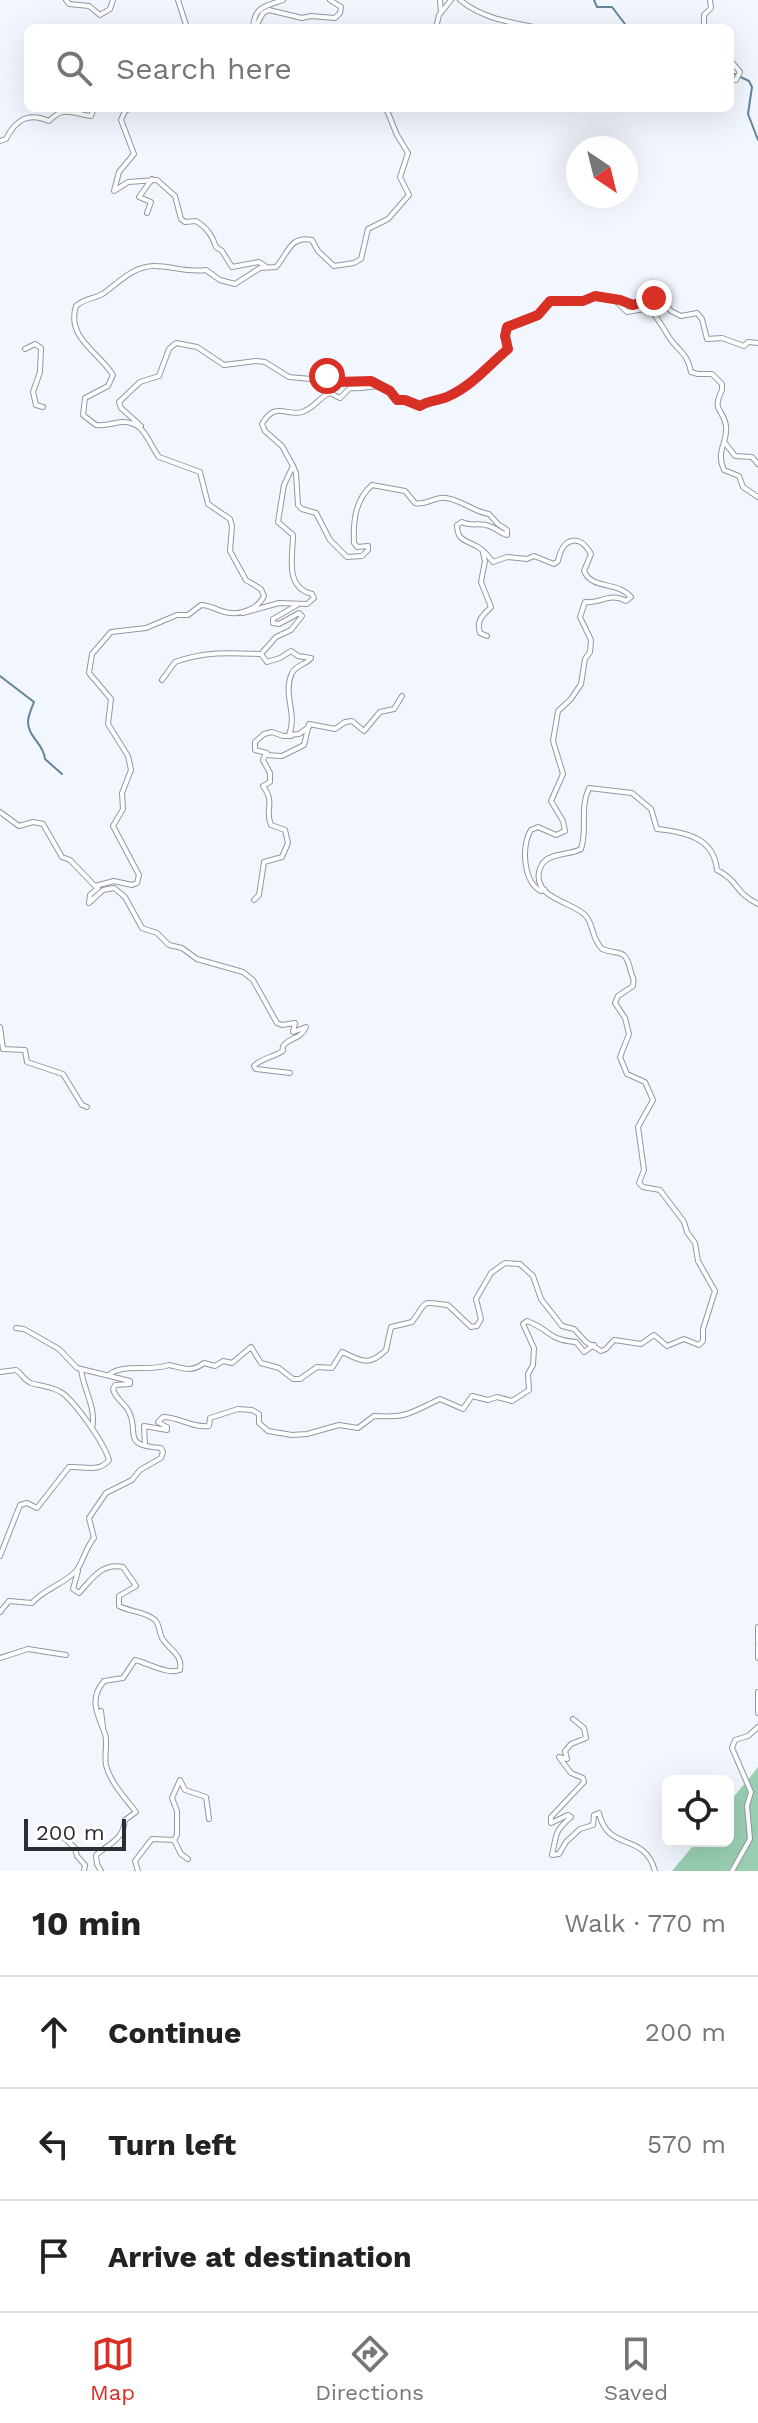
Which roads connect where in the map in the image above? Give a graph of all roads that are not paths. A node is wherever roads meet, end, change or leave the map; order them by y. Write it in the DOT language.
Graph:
graph roads {
  1 [pos="66,0"];
  2 [pos="113,0"];
  3 [pos="178,0"];
  4 [pos="283,0"];
  5 [pos="330,0"];
  6 [pos="440,0"];
  7 [pos="451,0"];
  8 [pos="460,0"];
  9 [pos="710,0"];
  10 [pos="441,12"];
  11 [pos="186,24"];
  12 [pos="254,24"];
  13 [pos="256,24"];
  14 [pos="437,24"];
  15 [pos="511,24"];
  16 [pos="704,24"];
  17 [pos="60,112"];
  18 [pos="69,112"];
  19 [pos="92,112"];
  20 [pos="126,112"];
  21 [pos="388,112"];
  22 [pos="0,141"];
  23 [pos="152,179"];
  24 [pos="147,213"];
  25 [pos="266,268"];
  26 [pos="613,299"];
  27 [pos="758,343"];
  28 [pos="25,349"];
  29 [pos="379,387"];
  30 [pos="43,407"];
  31 [pos="142,429"];
  32 [pos="723,441"];
  33 [pos="758,464"];
  34 [pos="293,466"];
  35 [pos="758,497"];
  36 [pos="483,550"];
  37 [pos="299,604"];
  38 [pos="238,612"];
  39 [pos="487,636"];
  40 [pos="261,654"];
  41 [pos="162,680"];
  42 [pos="402,696"];
  43 [pos="309,727"];
  44 [pos="291,736"];
  45 [pos="268,753"];
  46 [pos="0,812"];
  47 [pos="100,886"];
  48 [pos="545,890"];
  49 [pos="254,900"];
  50 [pos="758,904"];
  51 [pos="0,1027"];
  52 [pos="290,1073"];
  53 [pos="87,1107"];
  54 [pos="16,1328"];
  55 [pos="594,1345"];
  56 [pos="81,1369"];
  57 [pos="0,1372"];
  58 [pos="109,1375"];
  59 [pos="92,1429"];
  60 [pos="145,1445"];
  61 [pos="0,1556"];
  62 [pos="78,1571"];
  63 [pos="0,1612"];
  64 [pos="758,1627"];
  65 [pos="758,1644"];
  66 [pos="66,1655"];
  67 [pos="0,1658"];
  68 [pos="758,1658"];
  69 [pos="758,1692"];
  70 [pos="101,1711"];
  71 [pos="758,1713"];
  72 [pos="573,1719"];
  73 [pos="758,1727"];
  74 [pos="102,1729"];
  75 [pos="209,1819"];
  76 [pos="61,1835"];
  77 [pos="174,1840"];
  78 [pos="188,1859"];
  79 [pos="84,1871"];
  80 [pos="101,1871"];
  81 [pos="138,1871"];
  82 [pos="655,1871"];
  83 [pos="732,1871"];
  1 -- 2 [label="street"];
  3 -- 11 [label="street"];
  4 -- 12 [label="street"];
  5 -- 13 [label="street"];
  6 -- 10 [label="street"];
  7 -- 10 [label="street"];
  8 -- 15 [label="street"];
  9 -- 16 [label="street"];
  10 -- 14 [label="street"];
  17 -- 22 [label="street"];
  18 -- 19 [label="street"];
  20 -- 23 [label="street"];
  21 -- 25 [label="street"];
  23 -- 24 [label="street"];
  23 -- 25 [label="street"];
  25 -- 31 [label="street"];
  26 -- 27 [label="street"];
  26 -- 29 [label="street"];
  26 -- 32 [label="street"];
  28 -- 30 [label="street"];
  29 -- 31 [label="street"];
  29 -- 34 [label="street"];
  31 -- 38 [label="street"];
  32 -- 33 [label="street"];
  32 -- 35 [label="street"];
  34 -- 36 [label="street"];
  34 -- 37 [label="street"];
  36 -- 39 [label="street"];
  36 -- 48 [label="street"];
  37 -- 38 [label="street"];
  37 -- 40 [label="street"];
  38 -- 47 [label="street"];
  40 -- 41 [label="street"];
  40 -- 44 [label="street"];
  42 -- 43 [label="street"];
  43 -- 44 [label="street"];
  43 -- 45 [label="street"];
  44 -- 45 [label="street"];
  45 -- 49 [label="street"];
  46 -- 47 [label="street"];
  47 -- 52 [label="street"];
  48 -- 50 [label="street"];
  48 -- 55 [label="street"];
  51 -- 53 [label="street"];
  54 -- 56 [label="street"];
  55 -- 58 [label="street"];
  55 -- 60 [label="street"];
  56 -- 58 [label="street"];
  56 -- 59 [label="street"];
  57 -- 59 [label="street"];
  58 -- 60 [label="street"];
  59 -- 61 [label="street"];
  60 -- 62 [label="street"];
  62 -- 63 [label="street"];
  62 -- 74 [label="street"];
  64 -- 65 [label="street"];
  65 -- 68 [label="street"];
  66 -- 67 [label="street"];
  69 -- 71 [label="street"];
  70 -- 74 [label="street"];
  72 -- 82 [label="street"];
  73 -- 83 [label="street"];
  74 -- 80 [label="street"];
  75 -- 77 [label="street"];
  76 -- 79 [label="street"];
  77 -- 78 [label="street"];
  77 -- 81 [label="street"];
}
